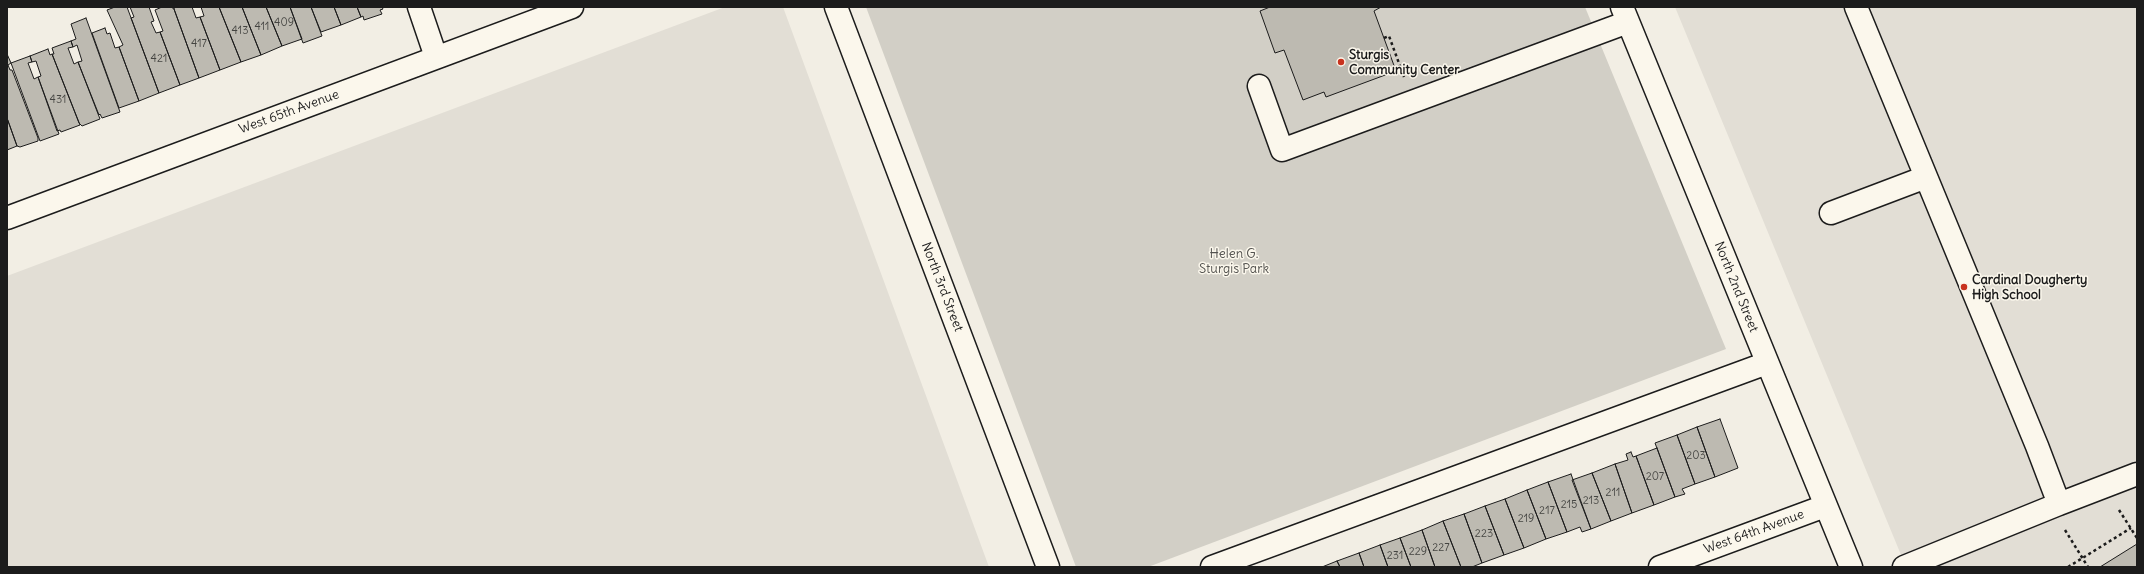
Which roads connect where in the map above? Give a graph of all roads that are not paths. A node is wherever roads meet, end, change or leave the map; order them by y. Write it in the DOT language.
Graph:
graph roads {
  1 [pos="418,7"];
  2 [pos="572,7"];
  3 [pos="836,7"];
  4 [pos="1856,7"];
  5 [pos="1625,14"];
  6 [pos="436,57"];
  7 [pos="1259,86"];
  8 [pos="1926,177"];
  9 [pos="1831,213"];
  10 [pos="7,218"];
  11 [pos="1766,363"];
  12 [pos="2137,474"];
  13 [pos="2059,504"];
  14 [pos="1825,506"];
  15 [pos="1048,567"];
  16 [pos="1212,567"];
  17 [pos="1660,567"];
  18 [pos="1851,567"];
  19 [pos="1904,567"];
  1 -- 6 [label="street"];
  2 -- 6 [label="street, West 65th Avenue"];
  3 -- 15 [label="street, North 3rd Street"];
  4 -- 8 [label="street"];
  5 -- 7 [label="street"];
  5 -- 11 [label="street, North 2nd Street"];
  6 -- 10 [label="street, West 65th Avenue"];
  8 -- 9 [label="street"];
  8 -- 13 [label="street"];
  11 -- 14 [label="street, North 2nd Street"];
  11 -- 16 [label="street"];
  12 -- 13 [label="street"];
  13 -- 19 [label="street"];
  14 -- 17 [label="street, West 64th Avenue"];
  14 -- 18 [label="street, North 2nd Street"];
}
